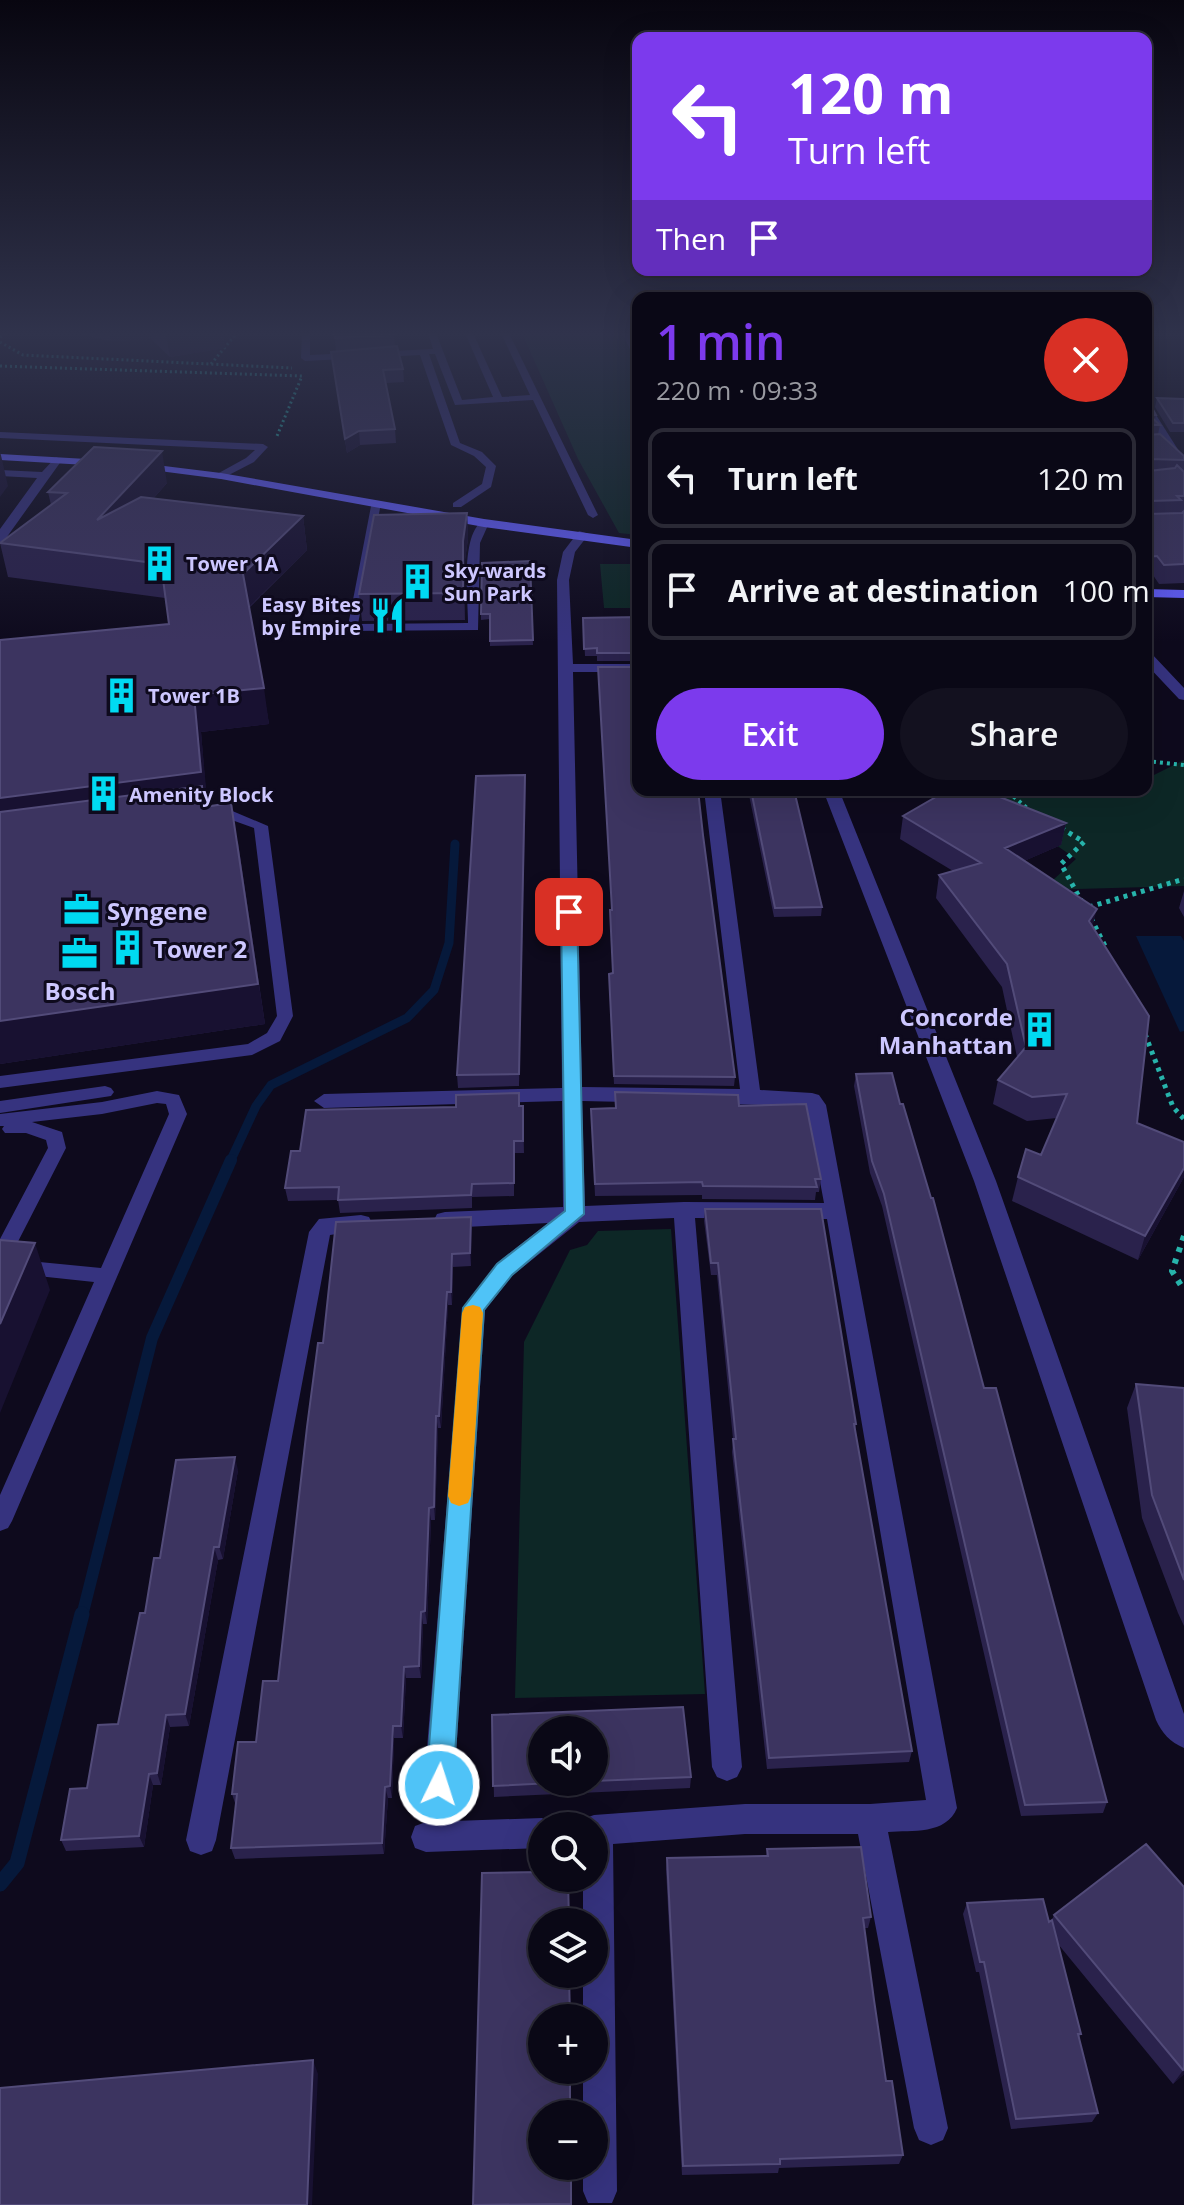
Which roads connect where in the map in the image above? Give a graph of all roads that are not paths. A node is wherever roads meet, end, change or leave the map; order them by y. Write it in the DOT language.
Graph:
graph roads {
  1 [pos="20,436"];
  2 [pos="453,436"];
  3 [pos="554,436"];
  4 [pos="1164,436"];
  5 [pos="0,450"];
  6 [pos="0,457"];
  7 [pos="56,460"];
  8 [pos="235,468"];
  9 [pos="1184,468"];
  10 [pos="0,473"];
  11 [pos="43,475"];
  12 [pos="221,476"];
  13 [pos="416,498"];
  14 [pos="376,503"];
  15 [pos="457,505"];
  16 [pos="404,507"];
  17 [pos="593,515"];
  18 [pos="484,523"];
  19 [pos="583,534"];
  20 [pos="0,538"];
  21 [pos="632,543"];
  22 [pos="1152,593"];
  23 [pos="1184,594"];
  24 [pos="1152,662"];
  25 [pos="566,668"];
  26 [pos="632,668"];
  27 [pos="1184,696"];
  28 [pos="713,796"];
  29 [pos="833,796"];
  30 [pos="200,818"];
  31 [pos="0,1082"];
  32 [pos="105,1092"];
  33 [pos="572,1094"];
  34 [pos="751,1096"];
  35 [pos="324,1101"];
  36 [pos="0,1107"];
  37 [pos="0,1120"];
  38 [pos="0,1130"];
  39 [pos="684,1210"];
  40 [pos="836,1211"];
  41 [pos="574,1214"];
  42 [pos="424,1221"];
  43 [pos="379,1222"];
  44 [pos="0,1258"];
  45 [pos="0,1265"];
  46 [pos="108,1276"];
  47 [pos="0,1521"];
  48 [pos="1184,1734"];
  49 [pos="727,1767"];
  50 [pos="439,1785"];
  51 [pos="870,1819"];
  52 [pos="608,1829"];
  53 [pos="528,1833"];
  54 [pos="426,1837"];
  55 [pos="201,1840"];
  56 [pos="597,1892"];
  57 [pos="931,2128"];
  58 [pos="600,2191"];
  1 -- 8 [label="lane"];
  2 -- 15 [label="lane"];
  3 -- 17 [label="lane"];
  4 -- 9 [label="street"];
  5 -- 7 [label="main road"];
  6 -- 7 [label="main road"];
  7 -- 11 [label="street"];
  8 -- 12 [label="lane"];
  8 -- 12 [label="main road"];
  8 -- 13 [label="main road"];
  10 -- 11 [label="street"];
  11 -- 20 [label="street"];
  12 -- 14 [label="main road"];
  13 -- 15 [label="main road"];
  13 -- 16 [label="main road"];
  14 -- 16 [label="main road"];
  14 -- 18 [label="lane"];
  15 -- 19 [label="main road"];
  16 -- 18 [label="main road"];
  18 -- 19 [label="main road"];
  19 -- 21 [label="main road"];
  19 -- 25 [label="street"];
  22 -- 23 [label="main road"];
  24 -- 27 [label="street"];
  25 -- 26 [label="street"];
  25 -- 33 [label="street"];
  28 -- 34 [label="street"];
  29 -- 48 [label="street"];
  30 -- 31 [label="lane"];
  32 -- 36 [label="lane"];
  33 -- 34 [label="street"];
  33 -- 35 [label="street"];
  33 -- 41 [label="street"];
  34 -- 40 [label="street"];
  37 -- 46 [label="lane"];
  38 -- 44 [label="lane"];
  39 -- 40 [label="street"];
  39 -- 41 [label="street"];
  39 -- 49 [label="street"];
  40 -- 51 [label="street"];
  41 -- 42 [label="street"];
  41 -- 50 [label="street"];
  43 -- 55 [label="street"];
  45 -- 46 [label="lane"];
  46 -- 47 [label="lane"];
  51 -- 52 [label="street"];
  51 -- 57 [label="street"];
  53 -- 54 [label="street"];
  56 -- 58 [label="street"];
}
